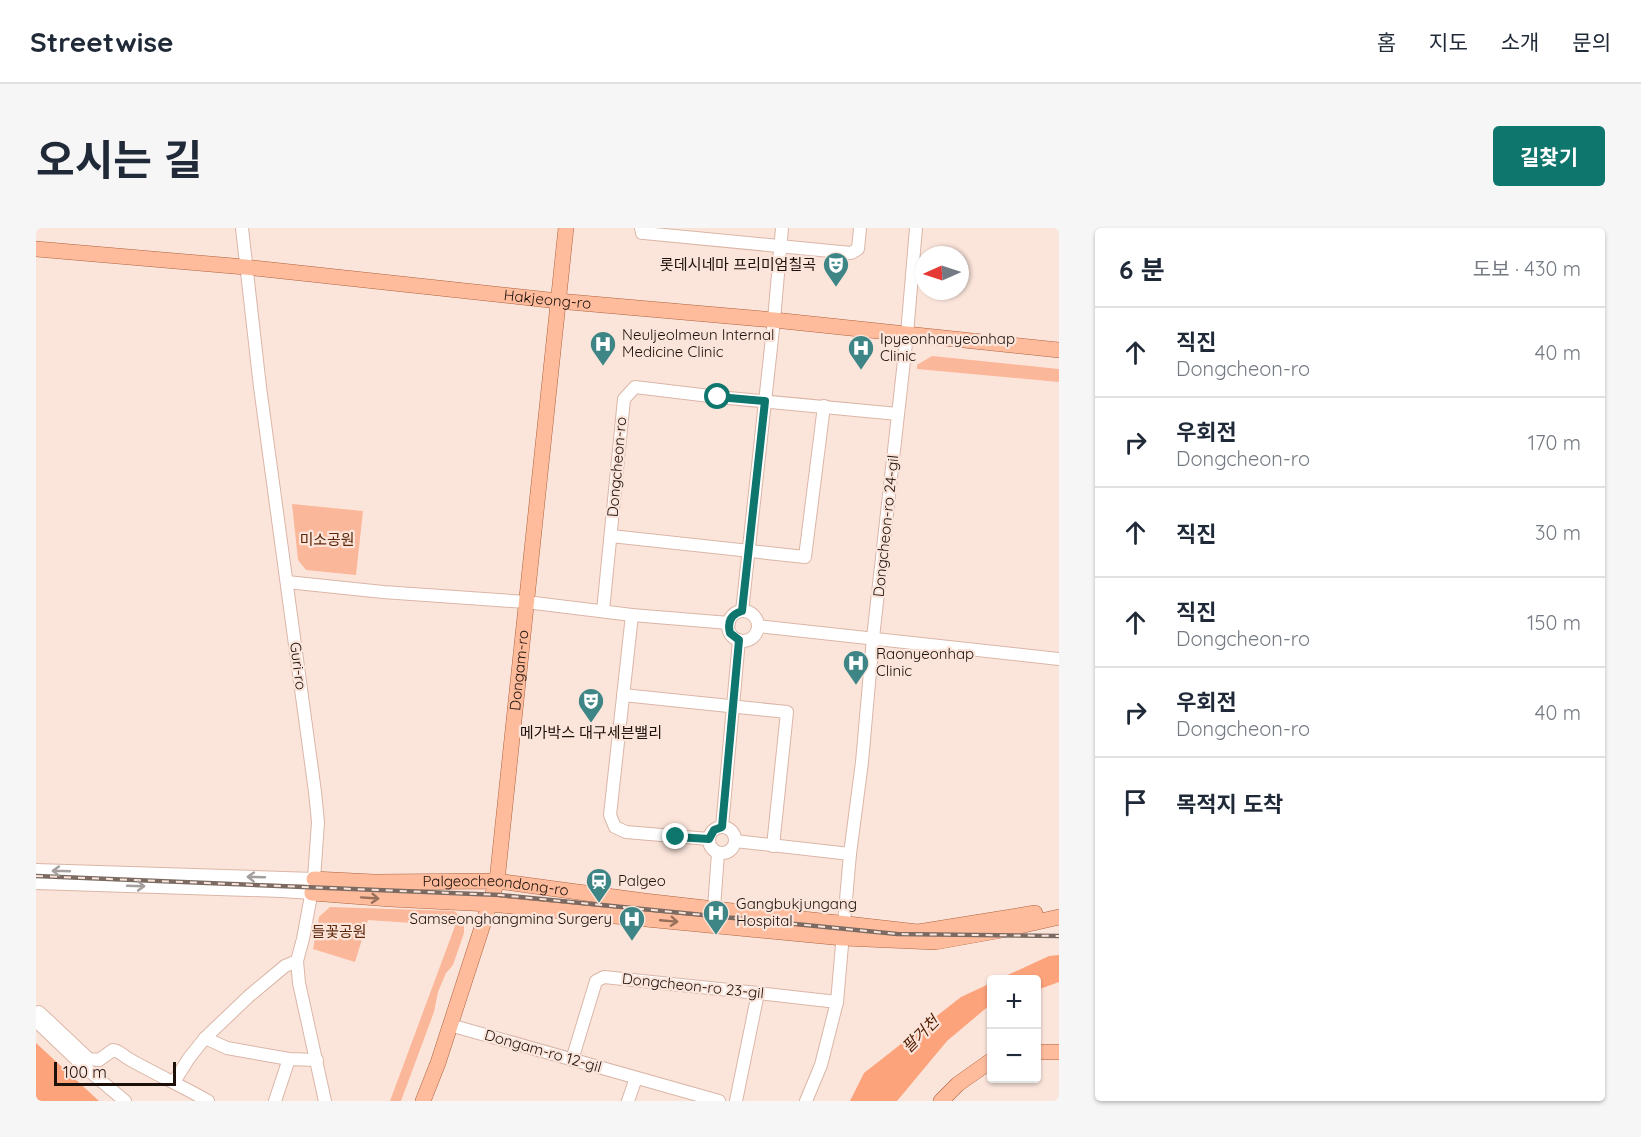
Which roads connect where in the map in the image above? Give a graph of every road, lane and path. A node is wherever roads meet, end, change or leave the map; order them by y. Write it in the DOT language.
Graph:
graph roads {
  1 [pos="242,228"];
  2 [pos="566,228"];
  3 [pos="641,228"];
  4 [pos="782,228"];
  5 [pos="860,228"];
  6 [pos="916,228"];
  7 [pos="780,248"];
  8 [pos="36,249"];
  9 [pos="245,267"];
  10 [pos="558,301"];
  11 [pos="774,320"];
  12 [pos="907,334"];
  13 [pos="1059,350"];
  14 [pos="765,401"];
  15 [pos="824,406"];
  16 [pos="898,414"];
  17 [pos="611,536"];
  18 [pos="749,551"];
  19 [pos="287,582"];
  20 [pos="526,602"];
  21 [pos="603,611"];
  22 [pos="742,611"];
  23 [pos="632,615"];
  24 [pos="729,623"];
  25 [pos="758,626"];
  26 [pos="873,638"];
  27 [pos="739,640"];
  28 [pos="1059,659"];
  29 [pos="623,695"];
  30 [pos="734,706"];
  31 [pos="722,827"];
  32 [pos="709,839"];
  33 [pos="735,841"];
  34 [pos="772,846"];
  35 [pos="718,852"];
  36 [pos="850,854"];
  37 [pos="36,870"];
  38 [pos="497,881"];
  39 [pos="36,883"];
  40 [pos="313,886"];
  41 [pos="490,904"];
  42 [pos="714,908"];
  43 [pos="1059,908"];
  44 [pos="1059,917"];
  45 [pos="843,931"];
  46 [pos="297,961"];
  47 [pos="758,993"];
  48 [pos="837,1002"];
  49 [pos="36,1015"];
  50 [pos="36,1021"];
  51 [pos="450,1024"];
  52 [pos="205,1038"];
  53 [pos="1041,1052"];
  54 [pos="1059,1052"];
  55 [pos="289,1059"];
  56 [pos="317,1060"];
  57 [pos="572,1060"];
  58 [pos="987,1064"];
  59 [pos="636,1078"];
  60 [pos="174,1082"];
  61 [pos="125,1101"];
  62 [pos="208,1101"];
  63 [pos="275,1101"];
  64 [pos="325,1101"];
  65 [pos="423,1101"];
  66 [pos="628,1101"];
  67 [pos="718,1101"];
  68 [pos="736,1101"];
  69 [pos="806,1101"];
  70 [pos="941,1101"];
  1 -- 9 [label="street, Guri-ro"];
  2 -- 10 [label="main road, Dongam-ro"];
  3 -- 7 [label="street"];
  4 -- 7 [label="street"];
  5 -- 7 [label="street"];
  6 -- 12 [label="street, Dongcheon-ro 24-gil"];
  7 -- 11 [label="street"];
  8 -- 9 [label="main road, Hakjeong-ro"];
  9 -- 10 [label="main road, Hakjeong-ro"];
  9 -- 19 [label="street, Guri-ro"];
  10 -- 11 [label="main road, Hakjeong-ro"];
  10 -- 20 [label="main road, Dongam-ro"];
  11 -- 12 [label="main road, Hakjeong-ro"];
  11 -- 14 [label="street"];
  12 -- 13 [label="main road, Hakjeong-ro"];
  12 -- 16 [label="street, Dongcheon-ro 24-gil"];
  14 -- 15 [label="street"];
  14 -- 17 [label="street, Dongcheon-ro"];
  14 -- 18 [label="street"];
  15 -- 16 [label="street"];
  15 -- 18 [label="street"];
  16 -- 26 [label="street, Dongcheon-ro 24-gil"];
  17 -- 18 [label="street"];
  17 -- 21 [label="street, Dongcheon-ro"];
  18 -- 22 [label="street"];
  19 -- 20 [label="street"];
  19 -- 40 [label="street, Guri-ro"];
  20 -- 21 [label="street"];
  20 -- 38 [label="main road, Dongam-ro"];
  21 -- 23 [label="street"];
  22 -- 24 [label="street"];
  22 -- 25 [label="street"];
  23 -- 24 [label="street"];
  23 -- 29 [label="street"];
  24 -- 27 [label="street"];
  25 -- 26 [label="street"];
  25 -- 27 [label="street"];
  26 -- 28 [label="street"];
  26 -- 36 [label="street"];
  27 -- 30 [label="street"];
  29 -- 30 [label="street"];
  29 -- 32 [label="street"];
  30 -- 31 [label="street"];
  30 -- 34 [label="street"];
  31 -- 32 [label="street"];
  31 -- 33 [label="street"];
  32 -- 35 [label="street"];
  33 -- 34 [label="street"];
  33 -- 35 [label="street"];
  34 -- 36 [label="street"];
  35 -- 42 [label="street"];
  36 -- 45 [label="street"];
  40 -- 37 [label="street, Palgeocheondong-ro, one-way"];
  38 -- 40 [label="main road, Palgeocheondong-ro"];
  38 -- 41 [label="main road, Dongam-ro"];
  38 -- 42 [label="main road, Palgeocheondong-ro"];
  39 -- 40 [label="street, Palgeocheondong-ro, one-way"];
  40 -- 41 [label="main road, Palgeocheondong-ro, one-way"];
  40 -- 46 [label="street, Guri-ro"];
  41 -- 45 [label="main road, Palgeocheondong-ro, one-way"];
  41 -- 51 [label="main road, Dongam-ro"];
  42 -- 45 [label="main road, Palgeocheondong-ro"];
  43 -- 45 [label="main road, Palgeocheondong-ro"];
  44 -- 45 [label="main road, Palgeocheondong-ro"];
  45 -- 48 [label="street"];
  46 -- 52 [label="street"];
  46 -- 56 [label="street, Guri-ro"];
  47 -- 48 [label="street, Dongcheon-ro 23-gil"];
  47 -- 57 [label="street, Dongcheon-ro 23-gil"];
  47 -- 68 [label="street"];
  48 -- 69 [label="street"];
  49 -- 60 [label="street"];
  50 -- 61 [label="street"];
  51 -- 57 [label="street, Dongam-ro 12-gil"];
  51 -- 65 [label="main road, Dongam-ro"];
  52 -- 55 [label="street"];
  52 -- 60 [label="street"];
  53 -- 54 [label="main road"];
  55 -- 56 [label="street"];
  55 -- 63 [label="street"];
  56 -- 64 [label="street, Guri-ro"];
  57 -- 59 [label="street, Dongam-ro 12-gil"];
  58 -- 70 [label="main road"];
  59 -- 66 [label="street"];
  59 -- 67 [label="street, Dongam-ro 12-gil"];
  60 -- 62 [label="street"];
}
